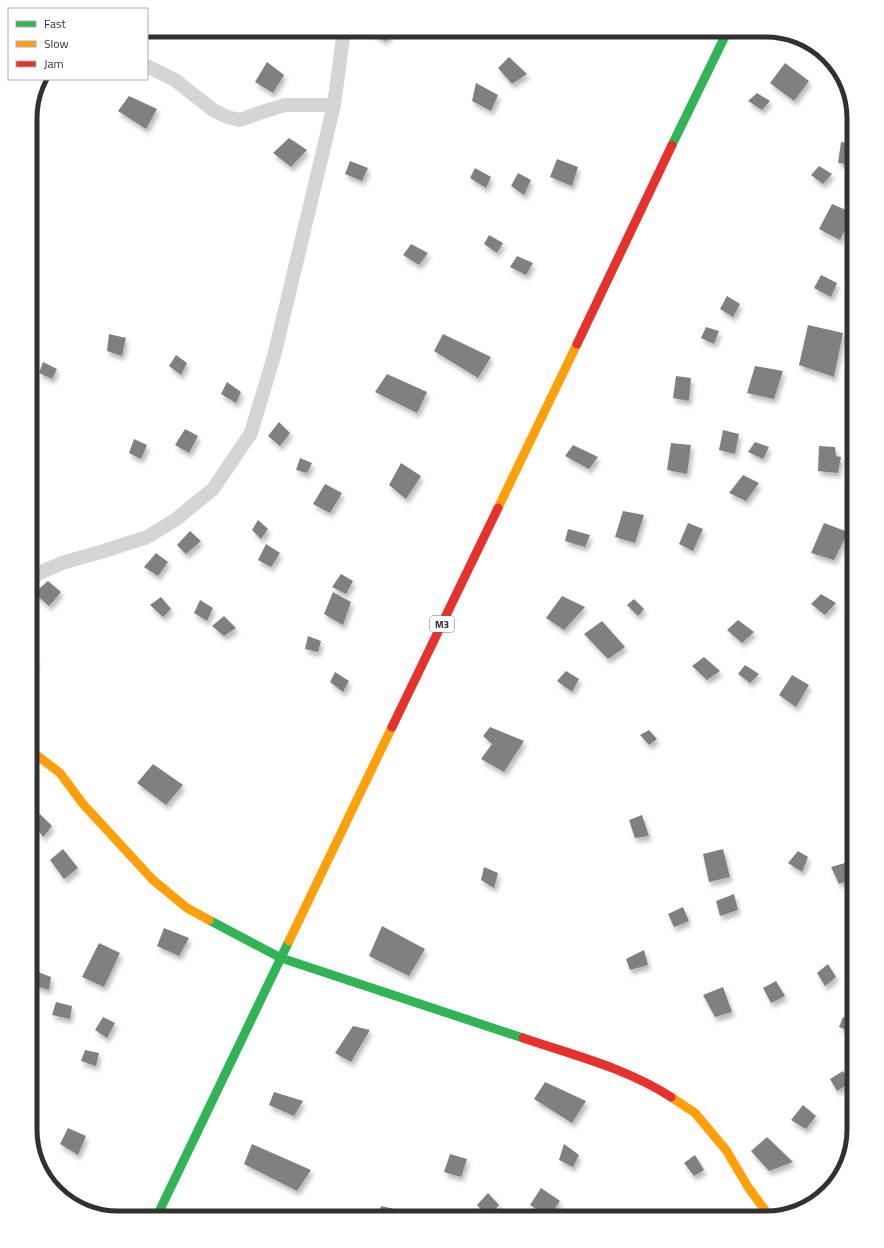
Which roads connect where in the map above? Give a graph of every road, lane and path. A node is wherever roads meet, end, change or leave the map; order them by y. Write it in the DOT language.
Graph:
graph roads {
  1 [pos="343,37"];
  2 [pos="725,37"];
  3 [pos="148,66"];
  4 [pos="334,104"];
  5 [pos="37,574"];
  6 [pos="37,755"];
  7 [pos="281,958"];
  8 [pos="159,1211"];
  9 [pos="766,1211"];
  1 -- 4 [label="street"];
  2 -- 7 [label="main road, M3"];
  3 -- 4 [label="street"];
  4 -- 5 [label="street"];
  6 -- 7 [label="main road"];
  7 -- 8 [label="main road, M3"];
  7 -- 9 [label="main road"];
}
